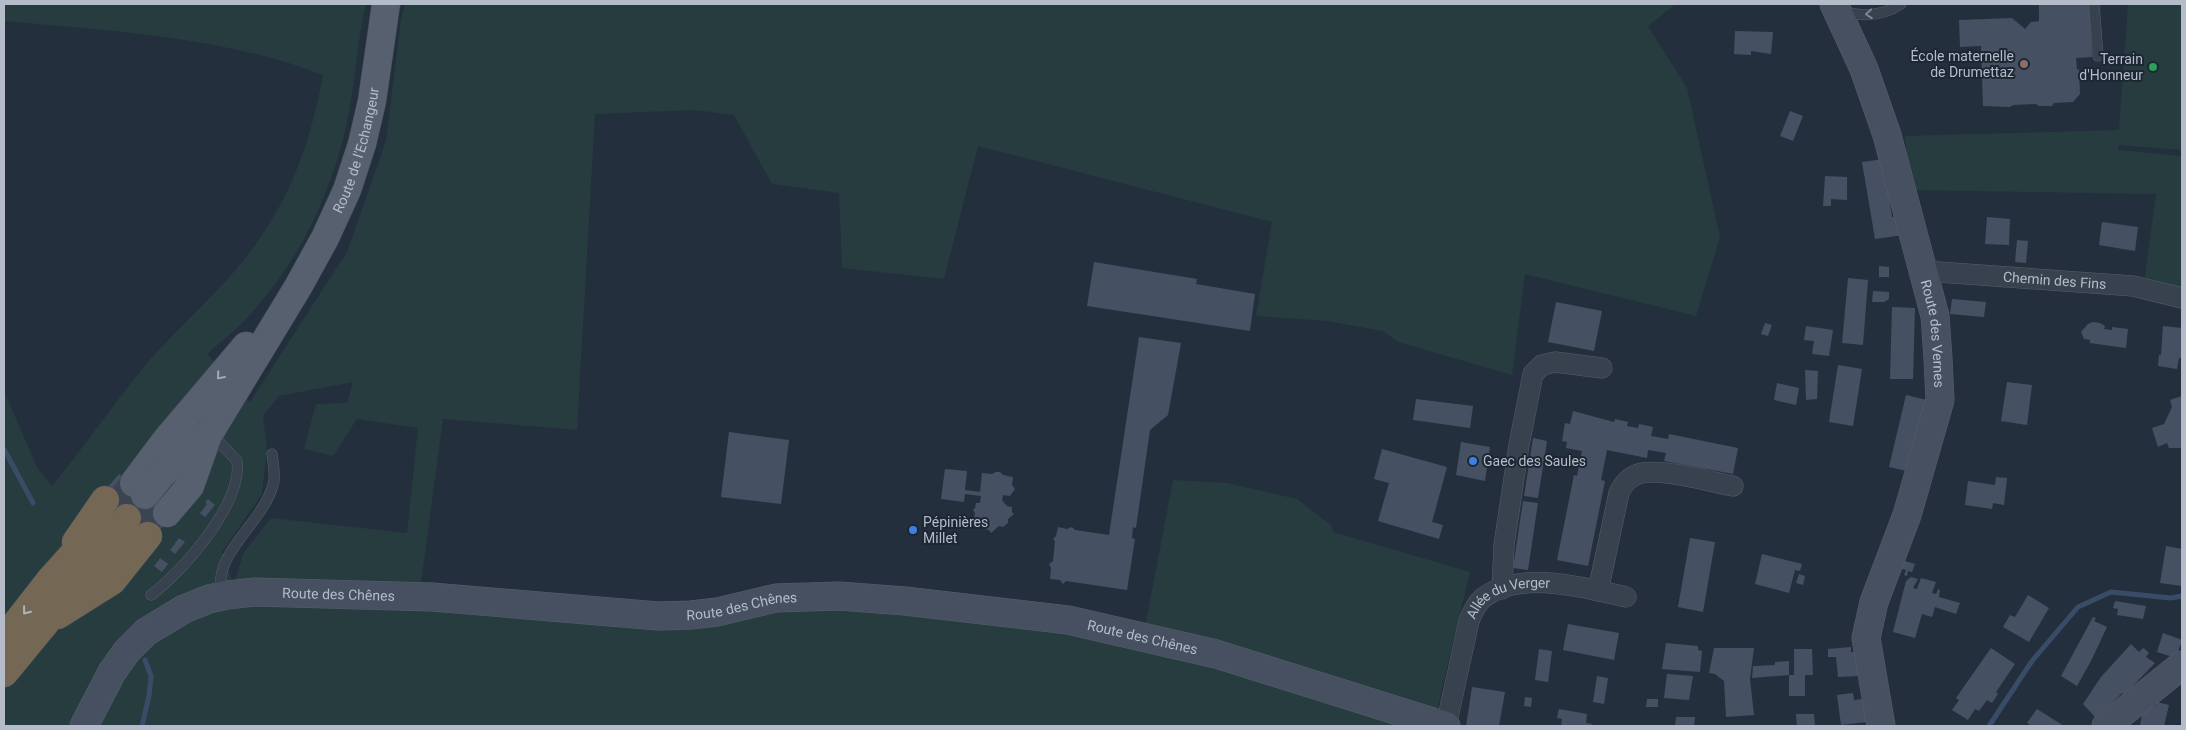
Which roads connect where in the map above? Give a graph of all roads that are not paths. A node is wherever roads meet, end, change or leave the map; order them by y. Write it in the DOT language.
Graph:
graph roads {
  1 [pos="386,4"];
  2 [pos="1901,4"];
  3 [pos="2094,4"];
  4 [pos="1834,6"];
  5 [pos="2098,56"];
  6 [pos="1924,271"];
  7 [pos="2182,298"];
  8 [pos="1602,368"];
  9 [pos="193,424"];
  10 [pos="272,454"];
  11 [pos="1733,486"];
  12 [pos="1502,589"];
  13 [pos="1598,591"];
  14 [pos="151,595"];
  15 [pos="221,596"];
  16 [pos="1626,596"];
  17 [pos="4,639"];
  18 [pos="2182,665"];
  19 [pos="4,673"];
  20 [pos="84,726"];
  21 [pos="1446,726"];
  22 [pos="1881,726"];
  23 [pos="2106,726"];
  1 -- 9 [label="main road, Route de l'Echangeur"];
  2 -- 4 [label="lane, one-way"];
  3 -- 5 [label="lane"];
  4 -- 6 [label="street, Route des Vernes"];
  6 -- 7 [label="street, Chemin des Fins"];
  6 -- 22 [label="street, Route des Vernes"];
  8 -- 12 [label="street"];
  9 -- 9 [label="main road, Route de l'Echangeur"];
  9 -- 14 [label="lane"];
  10 -- 15 [label="lane"];
  11 -- 13 [label="street"];
  12 -- 13 [label="street, Allée du Verger"];
  12 -- 21 [label="street, Allée du Verger"];
  13 -- 16 [label="street, Allée du Verger"];
  15 -- 20 [label="street, Route des Chênes"];
  15 -- 21 [label="street, Route des Chênes"];
  19 -- 17 [label="highway, one-way"];
  18 -- 23 [label="street"];
}
